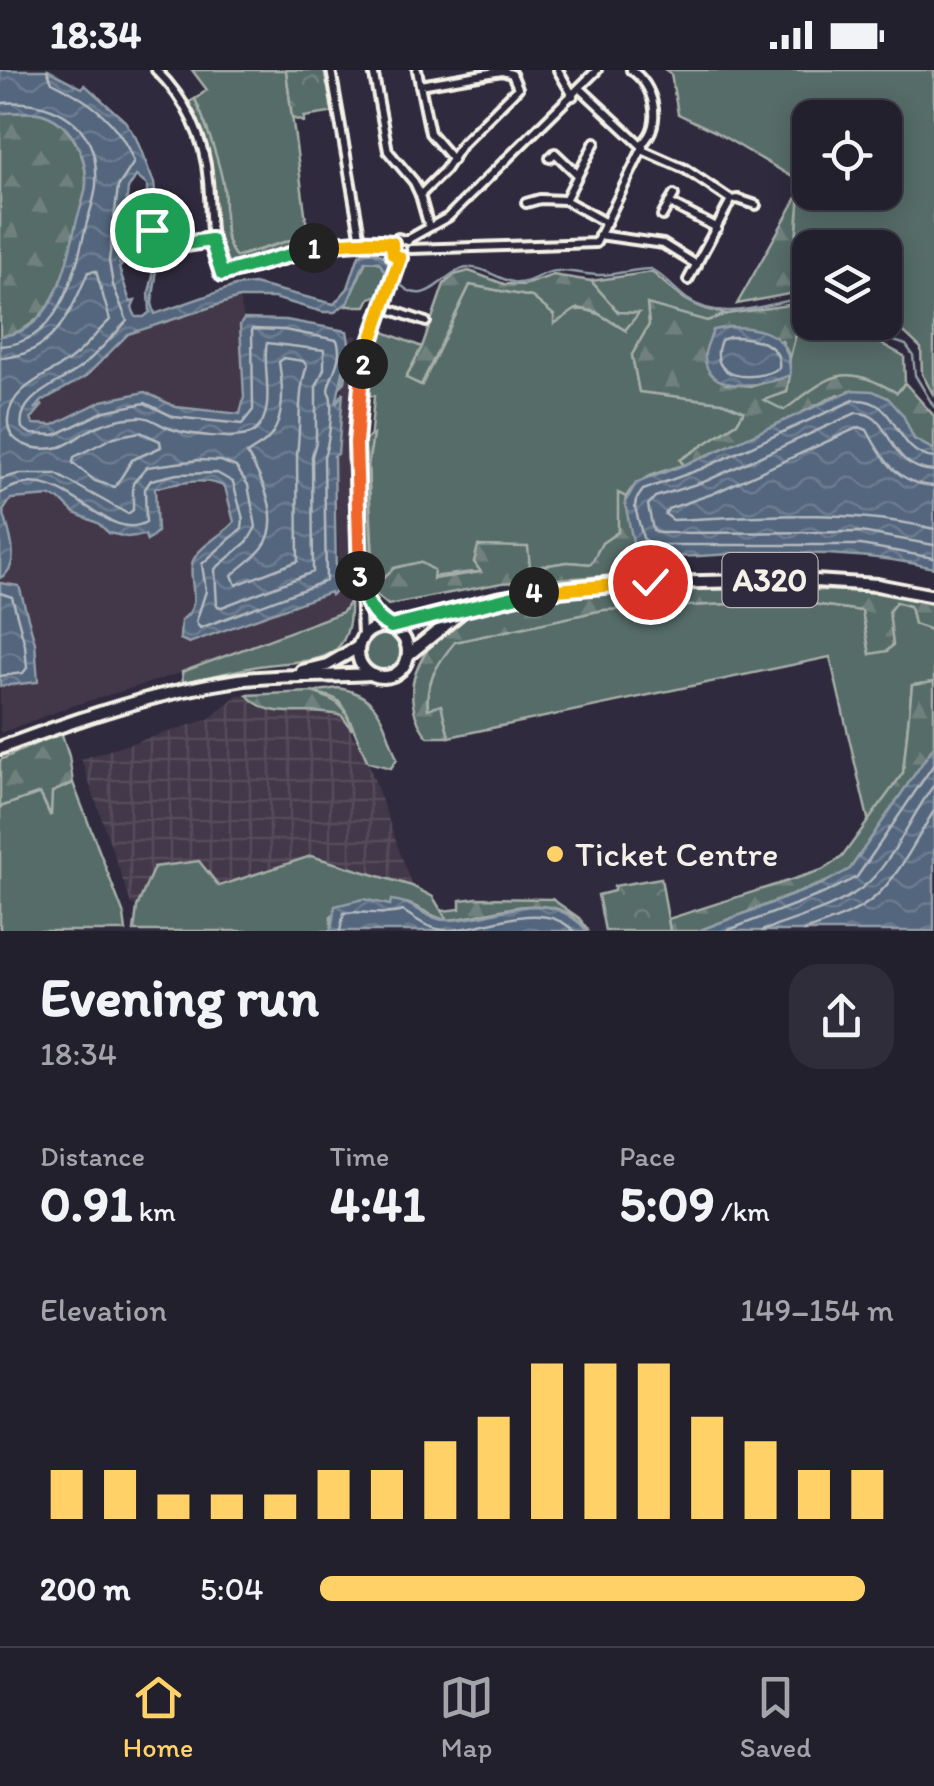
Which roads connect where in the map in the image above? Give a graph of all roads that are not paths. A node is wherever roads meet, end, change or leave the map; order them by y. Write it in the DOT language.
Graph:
graph roads {
  1 [pos="156,70"];
  2 [pos="330,70"];
  3 [pos="372,70"];
  4 [pos="417,70"];
  5 [pos="558,70"];
  6 [pos="597,70"];
  7 [pos="631,70"];
  8 [pos="420,85"];
  9 [pos="580,88"];
  10 [pos="572,96"];
  11 [pos="595,142"];
  12 [pos="642,147"];
  13 [pos="550,158"];
  14 [pos="453,160"];
  15 [pos="578,175"];
  16 [pos="420,195"];
  17 [pos="565,200"];
  18 [pos="731,200"];
  19 [pos="526,203"];
  20 [pos="756,205"];
  21 [pos="662,216"];
  22 [pos="606,223"];
  23 [pos="430,227"];
  24 [pos="716,228"];
  25 [pos="150,230"];
  26 [pos="600,235"];
  27 [pos="211,240"];
  28 [pos="407,240"];
  29 [pos="362,241"];
  30 [pos="392,243"];
  31 [pos="411,250"];
  32 [pos="400,258"];
  33 [pos="697,265"];
  34 [pos="688,280"];
  35 [pos="384,307"];
  36 [pos="426,322"];
  37 [pos="360,583"];
  38 [pos="934,596"];
  39 [pos="479,604"];
  40 [pos="388,627"];
  41 [pos="360,642"];
  42 [pos="408,655"];
  43 [pos="370,674"];
  44 [pos="282,676"];
  45 [pos="0,748"];
  1 -- 27 [label="street"];
  2 -- 29 [label="street"];
  3 -- 16 [label="street"];
  4 -- 8 [label="street"];
  5 -- 10 [label="street"];
  6 -- 9 [label="street"];
  7 -- 12 [label="street"];
  8 -- 14 [label="street"];
  8 -- 14 [label="street"];
  9 -- 10 [label="street"];
  9 -- 12 [label="street"];
  10 -- 23 [label="street"];
  11 -- 15 [label="street"];
  12 -- 18 [label="street"];
  12 -- 22 [label="street"];
  13 -- 15 [label="street"];
  14 -- 16 [label="street"];
  15 -- 17 [label="street"];
  16 -- 23 [label="street"];
  17 -- 19 [label="street"];
  17 -- 22 [label="street"];
  18 -- 20 [label="street"];
  18 -- 24 [label="street"];
  21 -- 24 [label="street"];
  22 -- 26 [label="street"];
  23 -- 28 [label="street"];
  24 -- 33 [label="street"];
  25 -- 27 [label="street"];
  26 -- 31 [label="street"];
  26 -- 33 [label="street"];
  27 -- 29 [label="street"];
  28 -- 30 [label="street"];
  28 -- 31 [label="street"];
  29 -- 30 [label="street"];
  30 -- 32 [label="street"];
  31 -- 32 [label="street"];
  32 -- 35 [label="street"];
  33 -- 34 [label="street"];
  35 -- 36 [label="street"];
  35 -- 37 [label="street"];
  37 -- 40 [label="street"];
  37 -- 41 [label="street"];
  38 -- 39 [label="main road, A320"];
  39 -- 40 [label="main road, A320"];
  39 -- 42 [label="main road, A320"];
  40 -- 41 [label="main road"];
  40 -- 42 [label="main road"];
  41 -- 43 [label="main road"];
  41 -- 44 [label="main road"];
  42 -- 43 [label="main road"];
  43 -- 44 [label="main road"];
  44 -- 45 [label="main road"];
}
